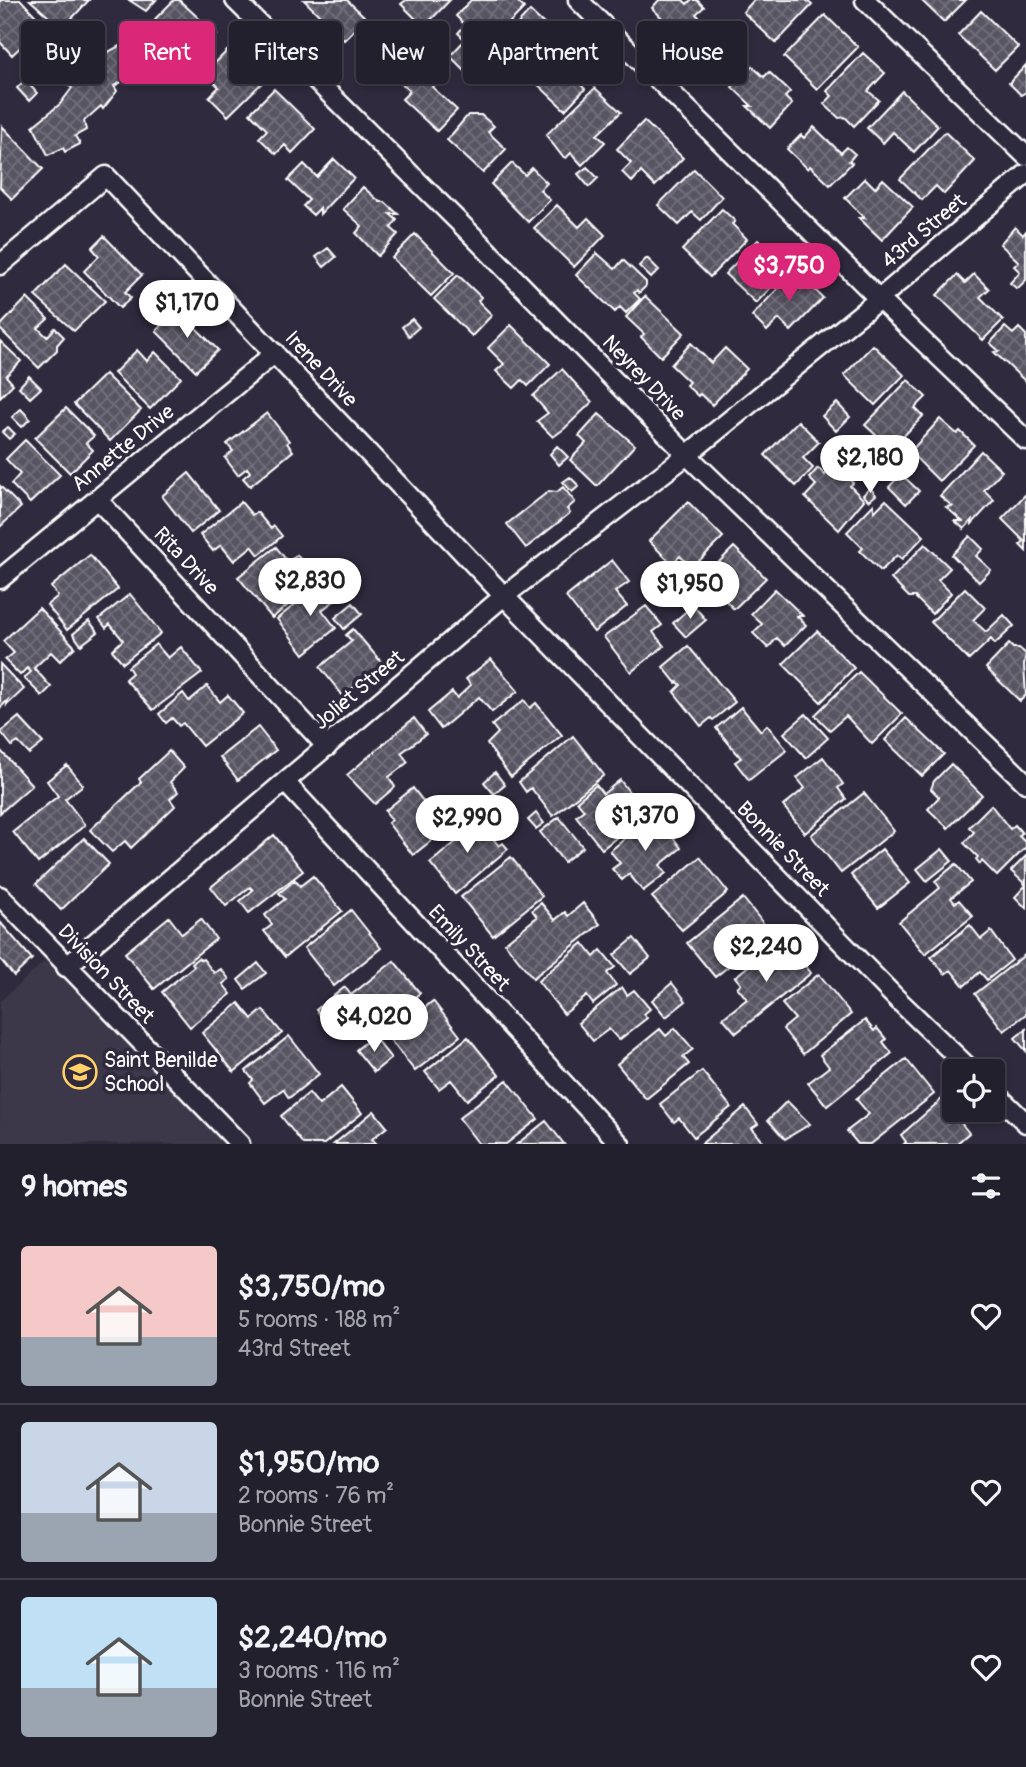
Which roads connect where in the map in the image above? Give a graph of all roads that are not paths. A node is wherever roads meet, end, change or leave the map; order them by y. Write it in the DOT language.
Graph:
graph roads {
  1 [pos="235,0"];
  2 [pos="578,0"];
  3 [pos="865,0"];
  4 [pos="1026,156"];
  5 [pos="1026,174"];
  6 [pos="0,265"];
  7 [pos="879,299"];
  8 [pos="275,353"];
  9 [pos="1026,440"];
  10 [pos="687,455"];
  11 [pos="97,499"];
  12 [pos="0,579"];
  13 [pos="504,596"];
  14 [pos="327,747"];
  15 [pos="285,782"];
  16 [pos="1026,783"];
  17 [pos="0,896"];
  18 [pos="66,967"];
  19 [pos="960,1059"];
  20 [pos="1005,1103"];
  21 [pos="1026,1123"];
  22 [pos="240,1144"];
  23 [pos="620,1144"];
  1 -- 10 [label="street, Neyrey Drive"];
  2 -- 7 [label="street"];
  3 -- 4 [label="street"];
  5 -- 7 [label="street, 43rd Street"];
  6 -- 8 [label="street, Irene Drive"];
  7 -- 9 [label="street"];
  7 -- 10 [label="street, 43rd Street"];
  8 -- 11 [label="street, Annette Drive"];
  8 -- 13 [label="street, Irene Drive"];
  10 -- 13 [label="street, Joliet Street"];
  10 -- 16 [label="street, Neyrey Drive"];
  11 -- 12 [label="street, Annette Drive"];
  11 -- 14 [label="street, Rita Drive"];
  13 -- 14 [label="street, Joliet Street"];
  13 -- 19 [label="street, Bonnie Street"];
  14 -- 15 [label="street, Joliet Street"];
  15 -- 18 [label="street, Joliet Street"];
  15 -- 23 [label="street, Emily Street"];
  17 -- 18 [label="street, Division Street"];
  18 -- 22 [label="street, Division Street"];
  20 -- 21 [label="street"];
}
